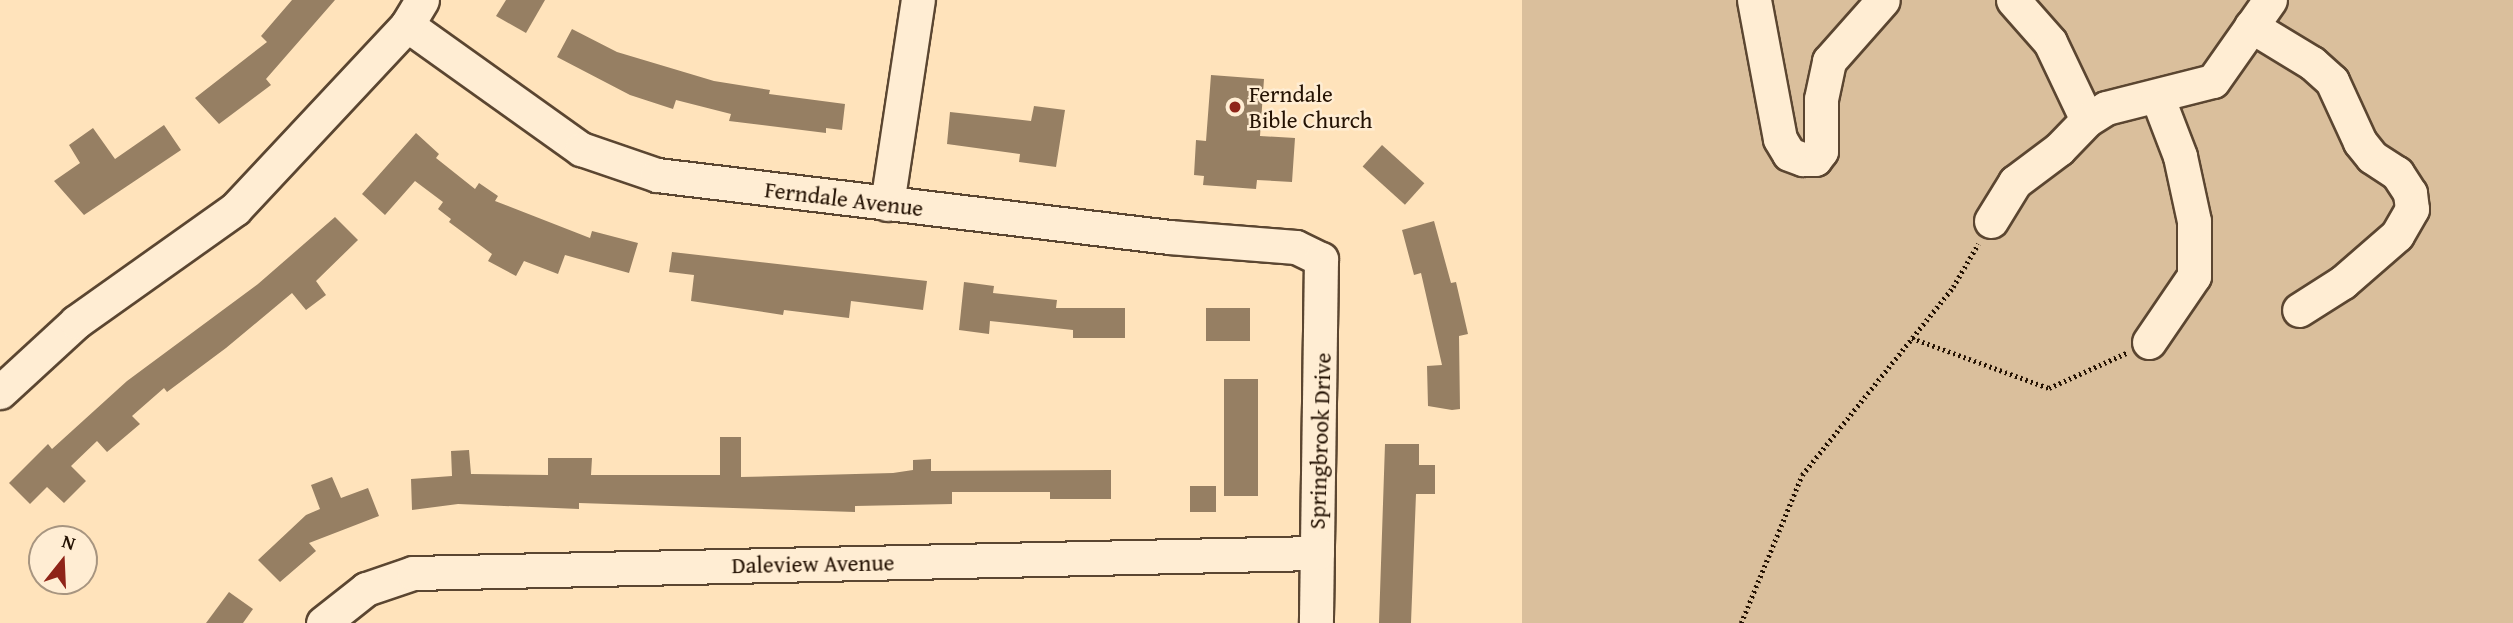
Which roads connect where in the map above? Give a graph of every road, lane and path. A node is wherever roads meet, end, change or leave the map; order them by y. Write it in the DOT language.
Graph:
graph roads {
  1 [pos="918,0"];
  2 [pos="1754,0"];
  3 [pos="1883,0"];
  4 [pos="2013,0"];
  5 [pos="415,12"];
  6 [pos="2260,13"];
  7 [pos="2157,96"];
  8 [pos="2087,120"];
  9 [pos="887,204"];
  10 [pos="1991,221"];
  11 [pos="1321,259"];
  12 [pos="2299,310"];
  13 [pos="1912,338"];
  14 [pos="2149,342"];
  15 [pos="0,392"];
  16 [pos="1317,553"];
  17 [pos="323,623"];
  18 [pos="1316,623"];
  19 [pos="1741,623"];
  1 -- 9 [label="street"];
  2 -- 3 [label="street"];
  4 -- 8 [label="street"];
  5 -- 9 [label="street, Ferndale Avenue"];
  5 -- 15 [label="street"];
  6 -- 7 [label="street"];
  6 -- 12 [label="street"];
  7 -- 8 [label="street"];
  7 -- 14 [label="street"];
  8 -- 10 [label="street"];
  9 -- 11 [label="street, Ferndale Avenue"];
  10 -- 13 [label="path"];
  11 -- 16 [label="street, Springbrook Drive"];
  13 -- 14 [label="path"];
  13 -- 19 [label="path"];
  16 -- 17 [label="street, Daleview Avenue"];
  16 -- 18 [label="street, Springbrook Drive"];
}
